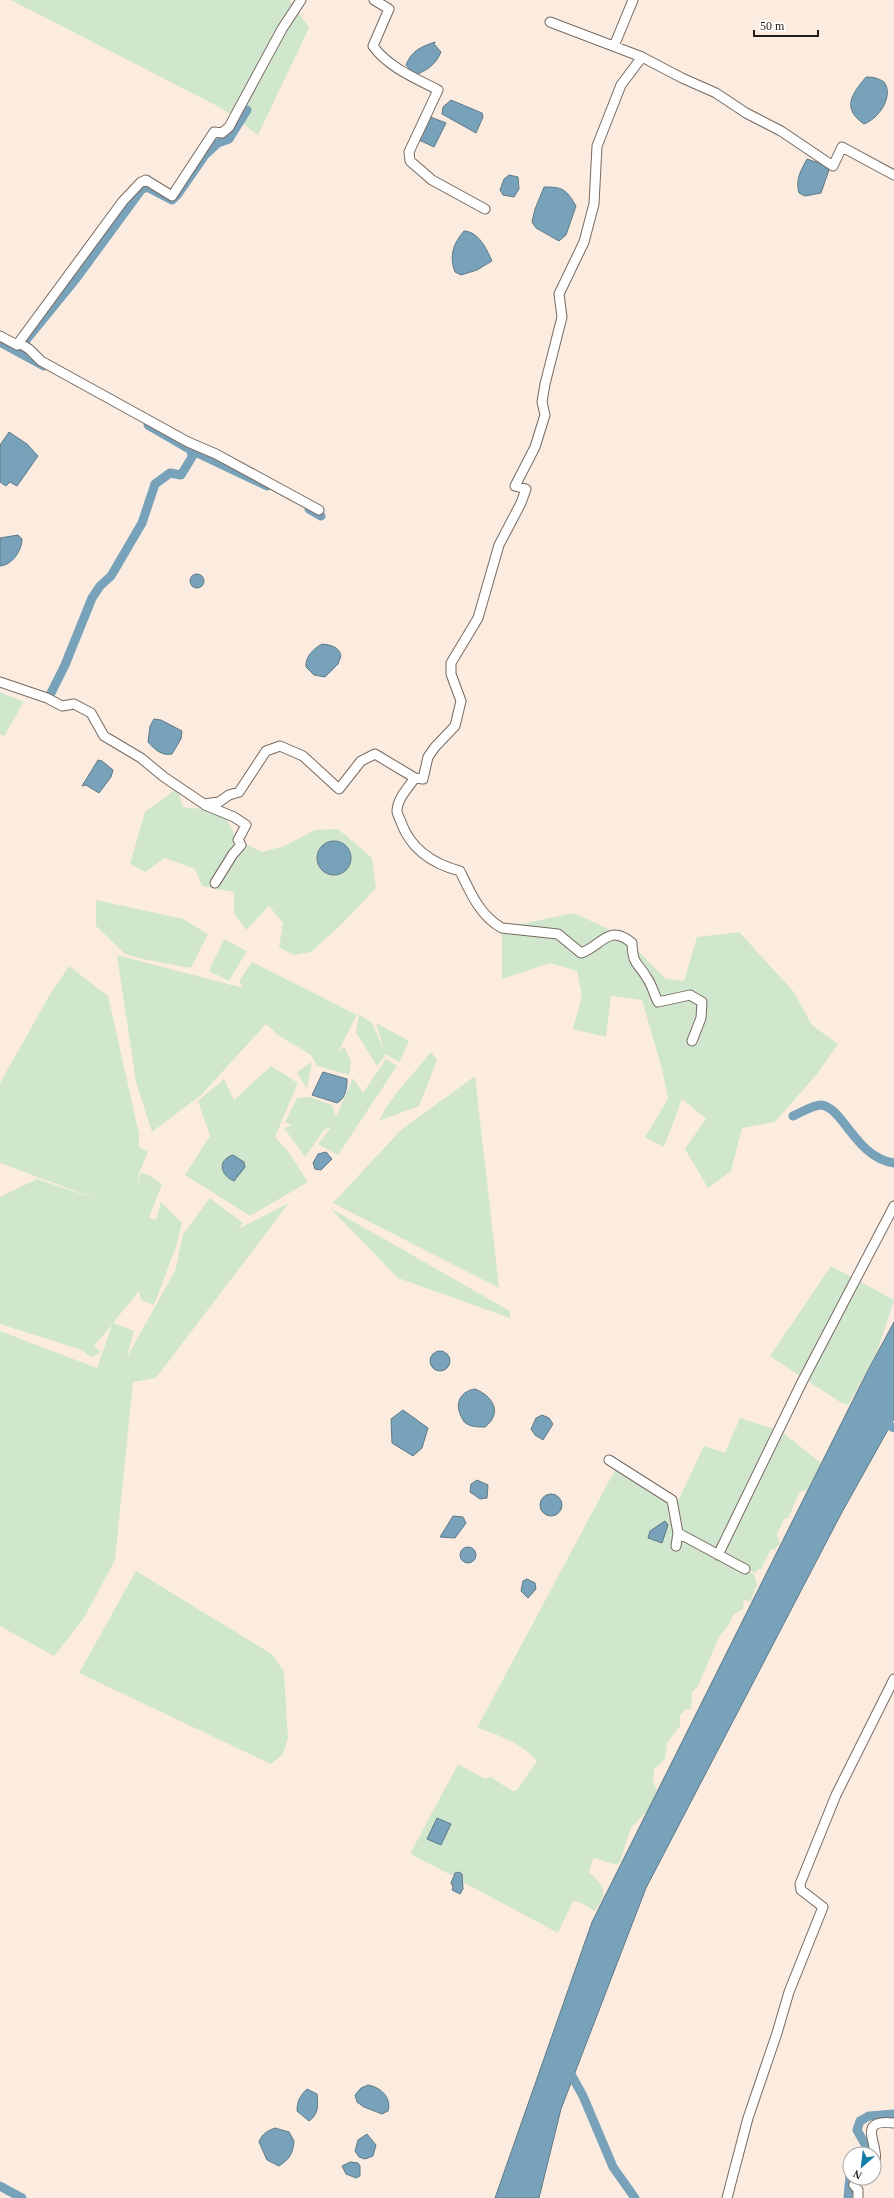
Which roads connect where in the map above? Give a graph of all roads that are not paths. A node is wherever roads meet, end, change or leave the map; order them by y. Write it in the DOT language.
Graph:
graph roads {
  1 [pos="301,0"];
  2 [pos="374,0"];
  3 [pos="633,0"];
  4 [pos="550,22"];
  5 [pos="614,46"];
  6 [pos="642,57"];
  7 [pos="894,176"];
  8 [pos="485,209"];
  9 [pos="0,336"];
  10 [pos="19,343"];
  11 [pos="319,510"];
  12 [pos="0,682"];
  13 [pos="415,778"];
  14 [pos="204,804"];
  15 [pos="215,883"];
  16 [pos="692,1041"];
  17 [pos="894,1206"];
  18 [pos="609,1460"];
  19 [pos="678,1533"];
  20 [pos="676,1546"];
  21 [pos="718,1555"];
  22 [pos="745,1569"];
  23 [pos="894,1679"];
  24 [pos="894,2122"];
  25 [pos="873,2146"];
  26 [pos="855,2186"];
  27 [pos="727,2198"];
  28 [pos="858,2198"];
  1 -- 10 [label="street"];
  2 -- 8 [label="street"];
  3 -- 5 [label="street"];
  4 -- 5 [label="street"];
  5 -- 6 [label="street"];
  6 -- 7 [label="street"];
  6 -- 13 [label="street"];
  9 -- 10 [label="street"];
  10 -- 11 [label="street"];
  12 -- 14 [label="street"];
  13 -- 14 [label="street"];
  13 -- 16 [label="street"];
  14 -- 15 [label="street"];
  17 -- 21 [label="street"];
  18 -- 19 [label="street"];
  19 -- 20 [label="street"];
  19 -- 21 [label="street"];
  21 -- 22 [label="street"];
  23 -- 27 [label="street"];
  24 -- 25 [label="street"];
  26 -- 28 [label="street"];
}
